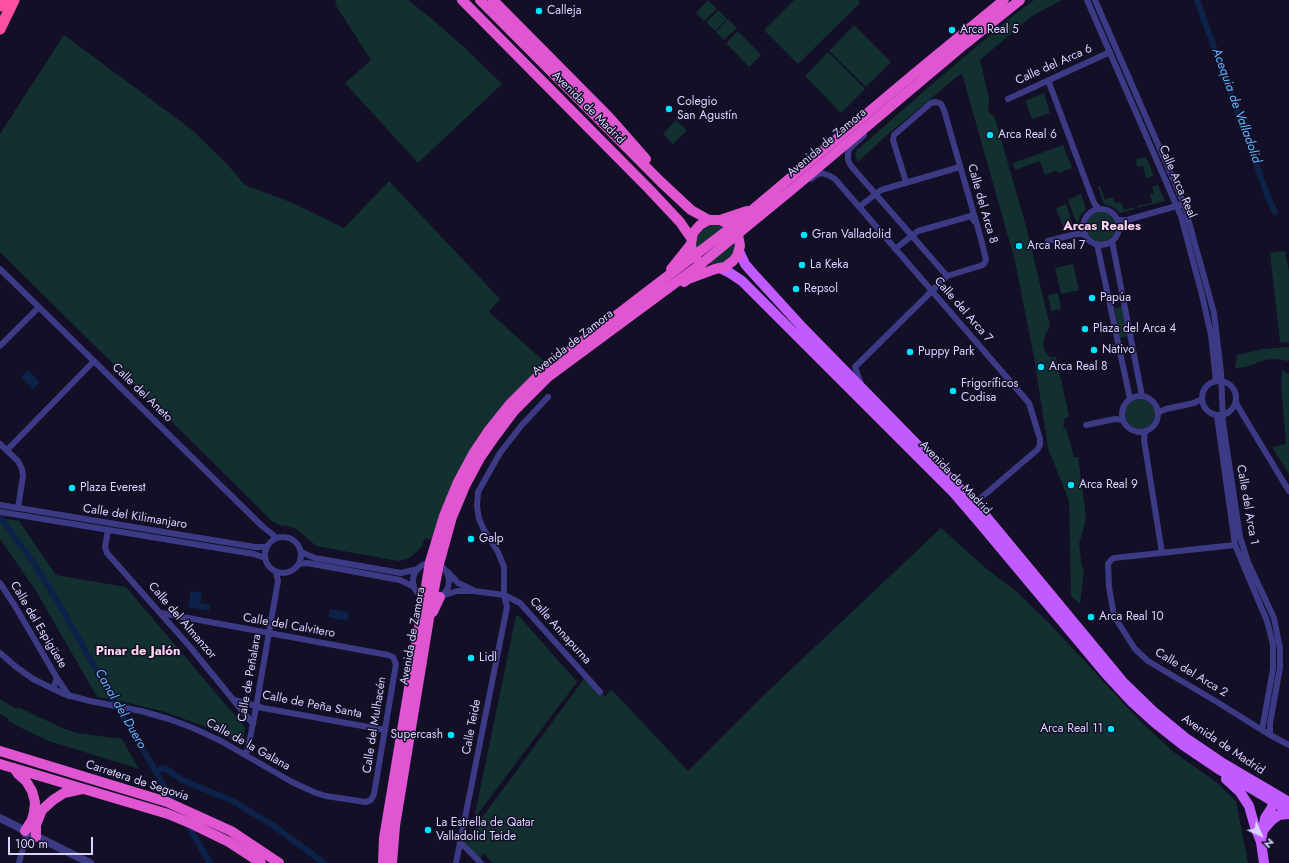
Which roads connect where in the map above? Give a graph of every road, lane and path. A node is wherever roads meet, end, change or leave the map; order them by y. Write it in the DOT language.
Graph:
graph roads {
  1 [pos="3,0"];
  2 [pos="14,0"];
  3 [pos="462,0"];
  4 [pos="480,0"];
  5 [pos="493,0"];
  6 [pos="1004,0"];
  7 [pos="1020,0"];
  8 [pos="1087,0"];
  9 [pos="1095,0"];
  10 [pos="0,6"];
  11 [pos="0,29"];
  12 [pos="1110,52"];
  13 [pos="1048,80"];
  14 [pos="906,94"];
  15 [pos="1008,98"];
  16 [pos="960,167"];
  17 [pos="661,182"];
  18 [pos="906,182"];
  19 [pos="789,192"];
  20 [pos="876,194"];
  21 [pos="1181,205"];
  22 [pos="859,207"];
  23 [pos="753,209"];
  24 [pos="1096,210"];
  25 [pos="709,220"];
  26 [pos="720,220"];
  27 [pos="1118,222"];
  28 [pos="977,226"];
  29 [pos="735,230"];
  30 [pos="1084,232"];
  31 [pos="913,236"];
  32 [pos="691,241"];
  33 [pos="1048,241"];
  34 [pos="1112,241"];
  35 [pos="1097,244"];
  36 [pos="896,249"];
  37 [pos="739,251"];
  38 [pos="698,260"];
  39 [pos="0,269"];
  40 [pos="718,269"];
  41 [pos="947,276"];
  42 [pos="931,290"];
  43 [pos="39,307"];
  44 [pos="620,318"];
  45 [pos="0,346"];
  46 [pos="94,361"];
  47 [pos="837,364"];
  48 [pos="855,367"];
  49 [pos="1219,381"];
  50 [pos="862,390"];
  51 [pos="1142,396"];
  52 [pos="548,397"];
  53 [pos="1130,399"];
  54 [pos="1202,401"];
  55 [pos="1237,407"];
  56 [pos="1158,410"];
  57 [pos="1220,416"];
  58 [pos="1123,417"];
  59 [pos="1086,425"];
  60 [pos="1143,432"];
  61 [pos="0,444"];
  62 [pos="6,450"];
  63 [pos="1289,491"];
  64 [pos="982,497"];
  65 [pos="0,505"];
  66 [pos="18,508"];
  67 [pos="3,513"];
  68 [pos="108,530"];
  69 [pos="274,540"];
  70 [pos="1235,545"];
  71 [pos="439,546"];
  72 [pos="267,547"];
  73 [pos="301,552"];
  74 [pos="1162,553"];
  75 [pos="265,558"];
  76 [pos="299,564"];
  77 [pos="433,566"];
  78 [pos="276,572"];
  79 [pos="284,573"];
  80 [pos="278,581"];
  81 [pos="0,583"];
  82 [pos="474,591"];
  83 [pos="428,595"];
  84 [pos="504,595"];
  85 [pos="161,613"];
  86 [pos="178,617"];
  87 [pos="424,618"];
  88 [pos="175,629"];
  89 [pos="269,634"];
  90 [pos="0,653"];
  91 [pos="395,660"];
  92 [pos="57,678"];
  93 [pos="53,689"];
  94 [pos="600,692"];
  95 [pos="69,696"];
  96 [pos="234,700"];
  97 [pos="256,706"];
  98 [pos="1154,722"];
  99 [pos="253,724"];
  100 [pos="385,730"];
  101 [pos="1262,730"];
  102 [pos="1270,736"];
  103 [pos="1289,745"];
  104 [pos="0,751"];
  105 [pos="245,754"];
  106 [pos="0,764"];
  107 [pos="14,768"];
  108 [pos="82,789"];
  109 [pos="374,794"];
  110 [pos="1273,797"];
  111 [pos="1289,802"];
  112 [pos="1289,812"];
  113 [pos="0,818"];
  114 [pos="1264,829"];
  115 [pos="217,830"];
  116 [pos="29,833"];
  117 [pos="384,838"];
  118 [pos="460,842"];
  119 [pos="1261,842"];
  120 [pos="19,863"];
  121 [pos="90,863"];
  122 [pos="261,863"];
  123 [pos="279,863"];
  124 [pos="379,863"];
  125 [pos="383,863"];
  126 [pos="392,863"];
  127 [pos="456,863"];
  128 [pos="481,863"];
  129 [pos="1264,863"];
  1 -- 10 [label="highway"];
  2 -- 11 [label="highway"];
  3 -- 32 [label="highway, Avenida de Madrid"];
  4 -- 17 [label="highway, Avenida de Madrid"];
  5 -- 17 [label="highway"];
  6 -- 23 [label="highway, Avenida de Zamora"];
  7 -- 14 [label="highway, Avenida de Zamora"];
  8 -- 12 [label="street, Calle Arca Real"];
  9 -- 21 [label="street, Calle Arca Real"];
  12 -- 13 [label="street, Calle del Arca 6"];
  12 -- 21 [label="street, Calle Arca Real"];
  13 -- 15 [label="street, Calle del Arca 6"];
  13 -- 24 [label="street"];
  14 -- 19 [label="highway, Avenida de Zamora"];
  14 -- 20 [label="street, Calle del Arca 7"];
  16 -- 18 [label="street"];
  16 -- 18 [label="street, Calle del Arca 8"];
  16 -- 28 [label="street, Calle del Arca 8"];
  17 -- 25 [label="highway, Avenida de Madrid"];
  18 -- 20 [label="street"];
  19 -- 22 [label="street, Calle del Arca 7"];
  19 -- 29 [label="highway, Avenida de Zamora"];
  20 -- 22 [label="street"];
  20 -- 31 [label="street, Calle del Arca 7"];
  21 -- 27 [label="street"];
  21 -- 49 [label="street, Calle Arca Real"];
  22 -- 36 [label="street, Calle del Arca 7"];
  23 -- 26 [label="highway"];
  23 -- 29 [label="highway, Avenida de Zamora"];
  24 -- 27 [label="street"];
  24 -- 30 [label="street"];
  25 -- 26 [label="highway"];
  25 -- 32 [label="highway"];
  26 -- 29 [label="highway"];
  27 -- 34 [label="street"];
  28 -- 31 [label="street"];
  28 -- 41 [label="street, Calle del Arca 8"];
  29 -- 37 [label="highway"];
  29 -- 38 [label="highway, Avenida de Zamora"];
  30 -- 33 [label="street"];
  30 -- 35 [label="street"];
  31 -- 36 [label="street"];
  31 -- 41 [label="street, Calle del Arca 7"];
  32 -- 38 [label="highway"];
  32 -- 44 [label="highway"];
  34 -- 35 [label="street"];
  34 -- 51 [label="street"];
  35 -- 53 [label="street"];
  36 -- 42 [label="street, Calle del Arca 7"];
  37 -- 40 [label="highway"];
  37 -- 47 [label="main road, Avenida de Madrid"];
  38 -- 40 [label="highway"];
  38 -- 44 [label="highway, Avenida de Zamora"];
  39 -- 43 [label="street, Calle del Aneto"];
  40 -- 44 [label="highway"];
  40 -- 98 [label="main road, Avenida de Madrid"];
  41 -- 42 [label="street, Calle del Arca 8"];
  42 -- 48 [label="street, Calle del Arca 8"];
  42 -- 64 [label="street, Calle del Arca 7"];
  43 -- 45 [label="street"];
  43 -- 46 [label="street, Calle del Aneto"];
  44 -- 71 [label="highway, Avenida de Zamora"];
  46 -- 62 [label="street"];
  46 -- 69 [label="street, Calle del Aneto"];
  47 -- 48 [label="street"];
  47 -- 50 [label="main road, Avenida de Madrid"];
  48 -- 50 [label="street"];
  49 -- 54 [label="street"];
  49 -- 55 [label="street"];
  49 -- 57 [label="street, Calle Arca Real"];
  50 -- 110 [label="main road, Avenida de Madrid"];
  51 -- 53 [label="street"];
  51 -- 56 [label="street"];
  52 -- 84 [label="street, Calle Teide"];
  53 -- 58 [label="street"];
  54 -- 56 [label="street"];
  54 -- 57 [label="street"];
  55 -- 57 [label="street"];
  55 -- 63 [label="street"];
  56 -- 60 [label="street"];
  57 -- 70 [label="street, Calle del Arca 1"];
  57 -- 102 [label="street, Calle del Arca 1"];
  58 -- 59 [label="street"];
  58 -- 60 [label="street"];
  60 -- 74 [label="street"];
  61 -- 62 [label="street"];
  62 -- 66 [label="street"];
  65 -- 66 [label="street, Calle del Kilimanjaro"];
  66 -- 72 [label="street, Calle del Kilimanjaro"];
  67 -- 68 [label="street, Calle del Kilimanjaro"];
  68 -- 75 [label="street, Calle del Kilimanjaro"];
  68 -- 85 [label="street, Calle del Almanzor"];
  69 -- 72 [label="street"];
  69 -- 73 [label="street"];
  70 -- 74 [label="street, Calle del Arca 2"];
  70 -- 101 [label="street, Calle del Arca 1"];
  71 -- 77 [label="highway, Avenida de Zamora"];
  71 -- 77 [label="highway"];
  72 -- 75 [label="street"];
  73 -- 76 [label="street"];
  73 -- 77 [label="street"];
  74 -- 101 [label="street, Calle del Arca 2"];
  75 -- 78 [label="street"];
  76 -- 79 [label="street"];
  76 -- 83 [label="street"];
  77 -- 82 [label="street, Calle Annapurna"];
  77 -- 83 [label="highway, Avenida de Zamora"];
  77 -- 83 [label="street"];
  77 -- 83 [label="street"];
  78 -- 79 [label="street"];
  78 -- 80 [label="street, Calle de Peñalara"];
  79 -- 80 [label="street, Calle de Peñalara"];
  80 -- 89 [label="street, Calle de Peñalara"];
  81 -- 92 [label="street, Calle del Espigüete"];
  82 -- 83 [label="street, Calle Annapurna"];
  82 -- 84 [label="street, Calle Annapurna"];
  83 -- 87 [label="highway"];
  83 -- 87 [label="highway, Avenida de Zamora"];
  84 -- 94 [label="street, Calle Annapurna"];
  84 -- 118 [label="street, Calle Teide"];
  85 -- 86 [label="street, Calle del Calvitero"];
  85 -- 88 [label="street, Calle del Almanzor"];
  86 -- 88 [label="street"];
  86 -- 89 [label="street, Calle del Calvitero"];
  87 -- 117 [label="highway, Avenida de Zamora"];
  87 -- 126 [label="highway, Avenida de Zamora"];
  88 -- 96 [label="street, Calle del Almanzor"];
  89 -- 91 [label="street, Calle del Calvitero"];
  89 -- 97 [label="street, Calle de Peñalara"];
  90 -- 93 [label="street, Calle de la Galana"];
  91 -- 100 [label="street, Calle del Mulhacén"];
  92 -- 93 [label="street, Calle del Espigüete"];
  92 -- 95 [label="street, Calle del Espigüete"];
  93 -- 95 [label="street, Calle de la Galana"];
  95 -- 105 [label="street, Calle de la Galana"];
  96 -- 97 [label="street, Calle de Peña Santa"];
  96 -- 99 [label="street, Calle del Almanzor"];
  97 -- 99 [label="street, Calle de Peñalara"];
  97 -- 100 [label="street, Calle de Peña Santa"];
  98 -- 110 [label="main road, Avenida de Madrid"];
  98 -- 119 [label="main road, Avenida de Madrid"];
  99 -- 105 [label="street, Calle de Peñalara"];
  100 -- 109 [label="street, Calle del Mulhacén"];
  101 -- 102 [label="street"];
  102 -- 103 [label="street"];
  104 -- 115 [label="highway, Carretera de Segovia"];
  105 -- 109 [label="street, Calle de la Galana"];
  106 -- 107 [label="highway, Carretera de Segovia"];
  107 -- 108 [label="highway, Carretera de Segovia"];
  107 -- 116 [label="highway"];
  108 -- 115 [label="highway, Carretera de Segovia"];
  108 -- 116 [label="highway"];
  110 -- 111 [label="main road"];
  110 -- 112 [label="main road"];
  110 -- 114 [label="main road"];
  112 -- 114 [label="main road"];
  113 -- 116 [label="street"];
  114 -- 119 [label="main road"];
  115 -- 122 [label="highway, Carretera de Segovia"];
  115 -- 123 [label="highway, Carretera de Segovia"];
  116 -- 120 [label="street"];
  116 -- 121 [label="street"];
  117 -- 124 [label="highway"];
  117 -- 125 [label="highway, Avenida de Zamora"];
  118 -- 127 [label="street, Calle Teide"];
  118 -- 128 [label="street"];
  119 -- 129 [label="main road"];
}
